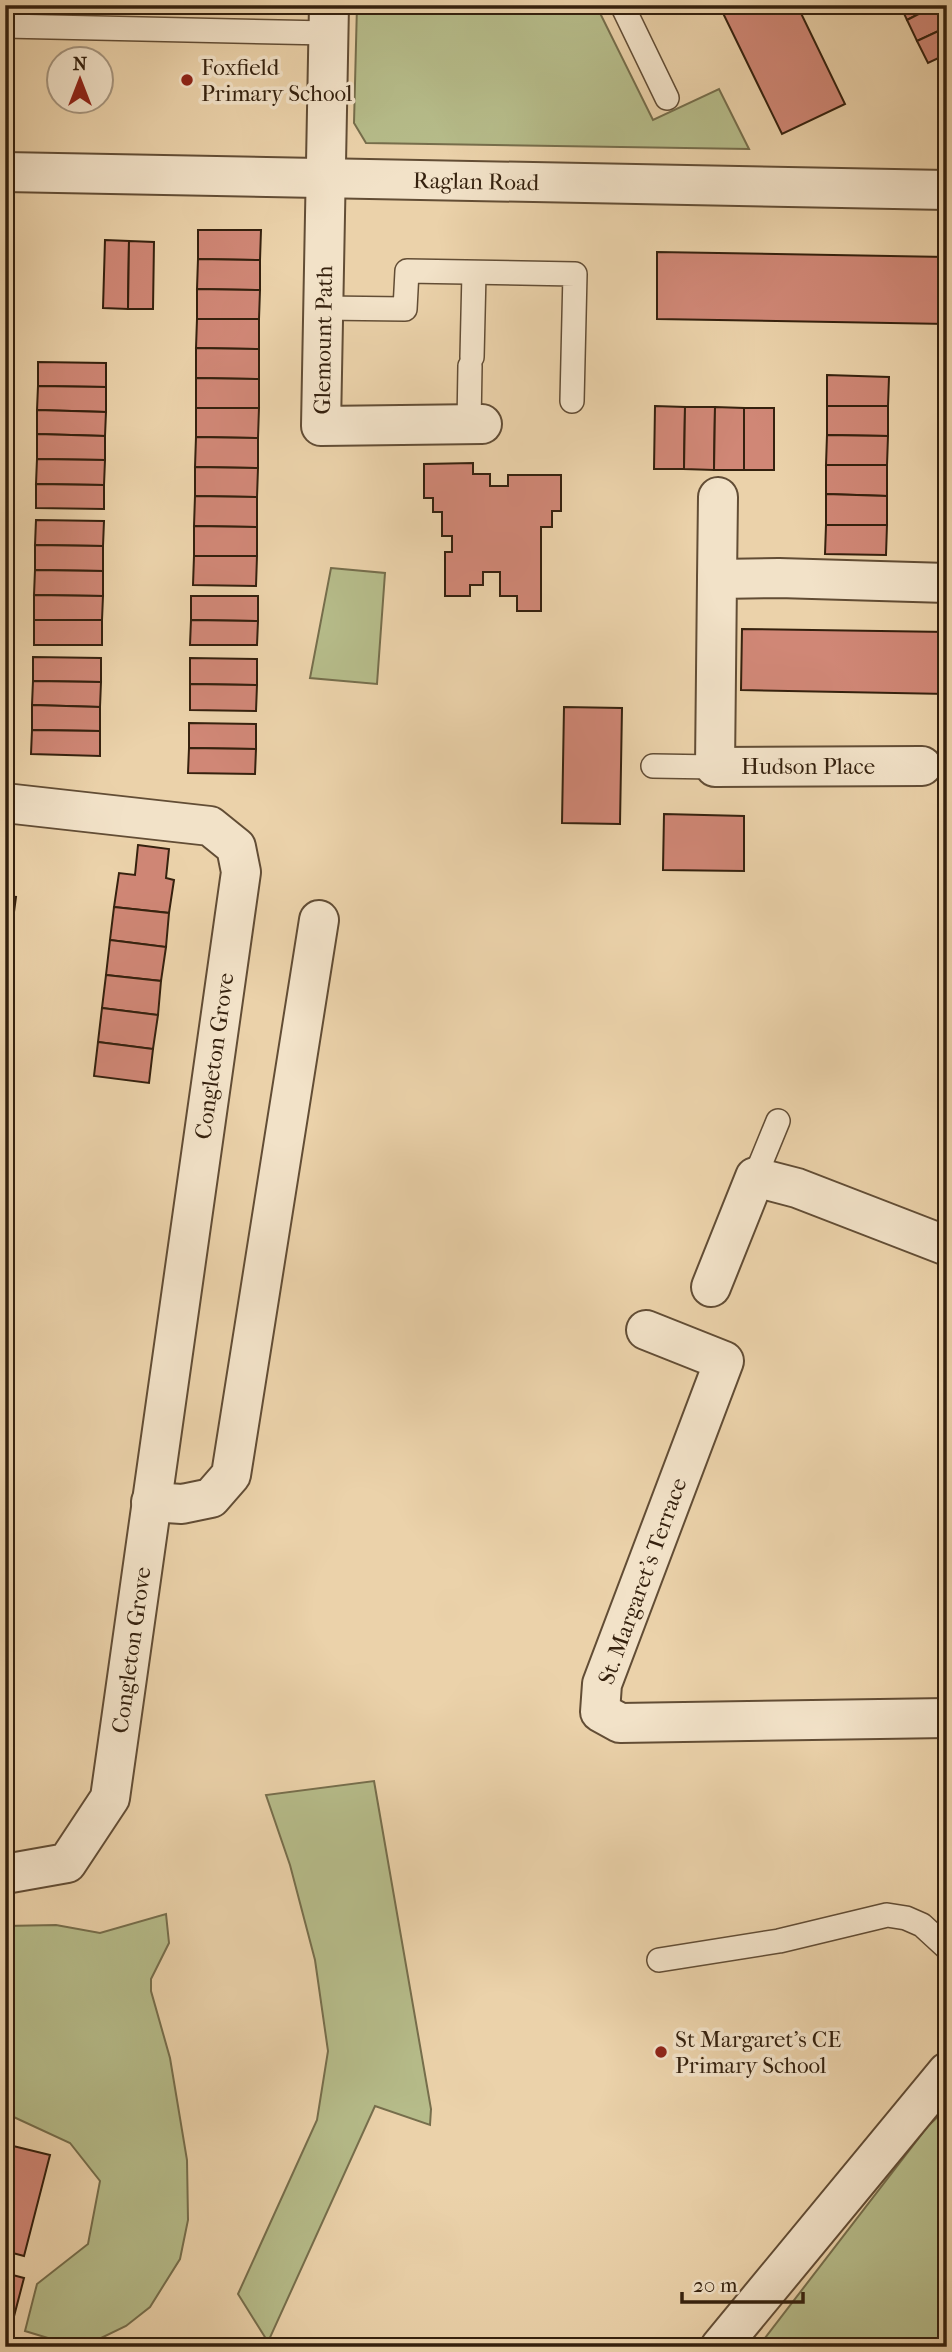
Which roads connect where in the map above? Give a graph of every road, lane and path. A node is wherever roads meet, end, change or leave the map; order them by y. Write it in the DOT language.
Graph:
graph roads {
  1 [pos="622,5"];
  2 [pos="329,19"];
  3 [pos="5,26"];
  4 [pos="667,98"];
  5 [pos="5,172"];
  6 [pos="326,178"];
  7 [pos="947,190"];
  8 [pos="474,273"];
  9 [pos="323,308"];
  10 [pos="572,401"];
  11 [pos="476,424"];
  12 [pos="718,497"];
  13 [pos="717,579"];
  14 [pos="947,583"];
  15 [pos="653,766"];
  16 [pos="922,766"];
  17 [pos="715,767"];
  18 [pos="5,803"];
  19 [pos="319,920"];
  20 [pos="778,1121"];
  21 [pos="755,1177"];
  22 [pos="947,1246"];
  23 [pos="711,1287"];
  24 [pos="646,1330"];
  25 [pos="151,1502"];
  26 [pos="947,1718"];
  27 [pos="5,1874"];
  28 [pos="947,1948"];
  29 [pos="659,1960"];
  30 [pos="947,2072"];
  31 [pos="720,2347"];
  1 -- 4 [label="lane"];
  2 -- 3 [label="lane"];
  2 -- 6 [label="street, Glemount Path"];
  5 -- 6 [label="street, Raglan Road"];
  6 -- 7 [label="street, Raglan Road"];
  6 -- 9 [label="street, Glemount Path"];
  8 -- 9 [label="lane"];
  8 -- 10 [label="lane"];
  8 -- 11 [label="lane"];
  9 -- 11 [label="street, Glemount Path"];
  12 -- 13 [label="street, Hudson Place"];
  13 -- 14 [label="street"];
  13 -- 17 [label="street, Hudson Place"];
  15 -- 17 [label="lane"];
  16 -- 17 [label="street, Hudson Place"];
  18 -- 25 [label="street, Congleton Grove"];
  19 -- 25 [label="street"];
  20 -- 21 [label="lane"];
  21 -- 22 [label="street"];
  21 -- 23 [label="street"];
  24 -- 26 [label="street, St. Margaret's Terrace"];
  25 -- 27 [label="street, Congleton Grove"];
  28 -- 29 [label="lane"];
  30 -- 31 [label="street"];
}
